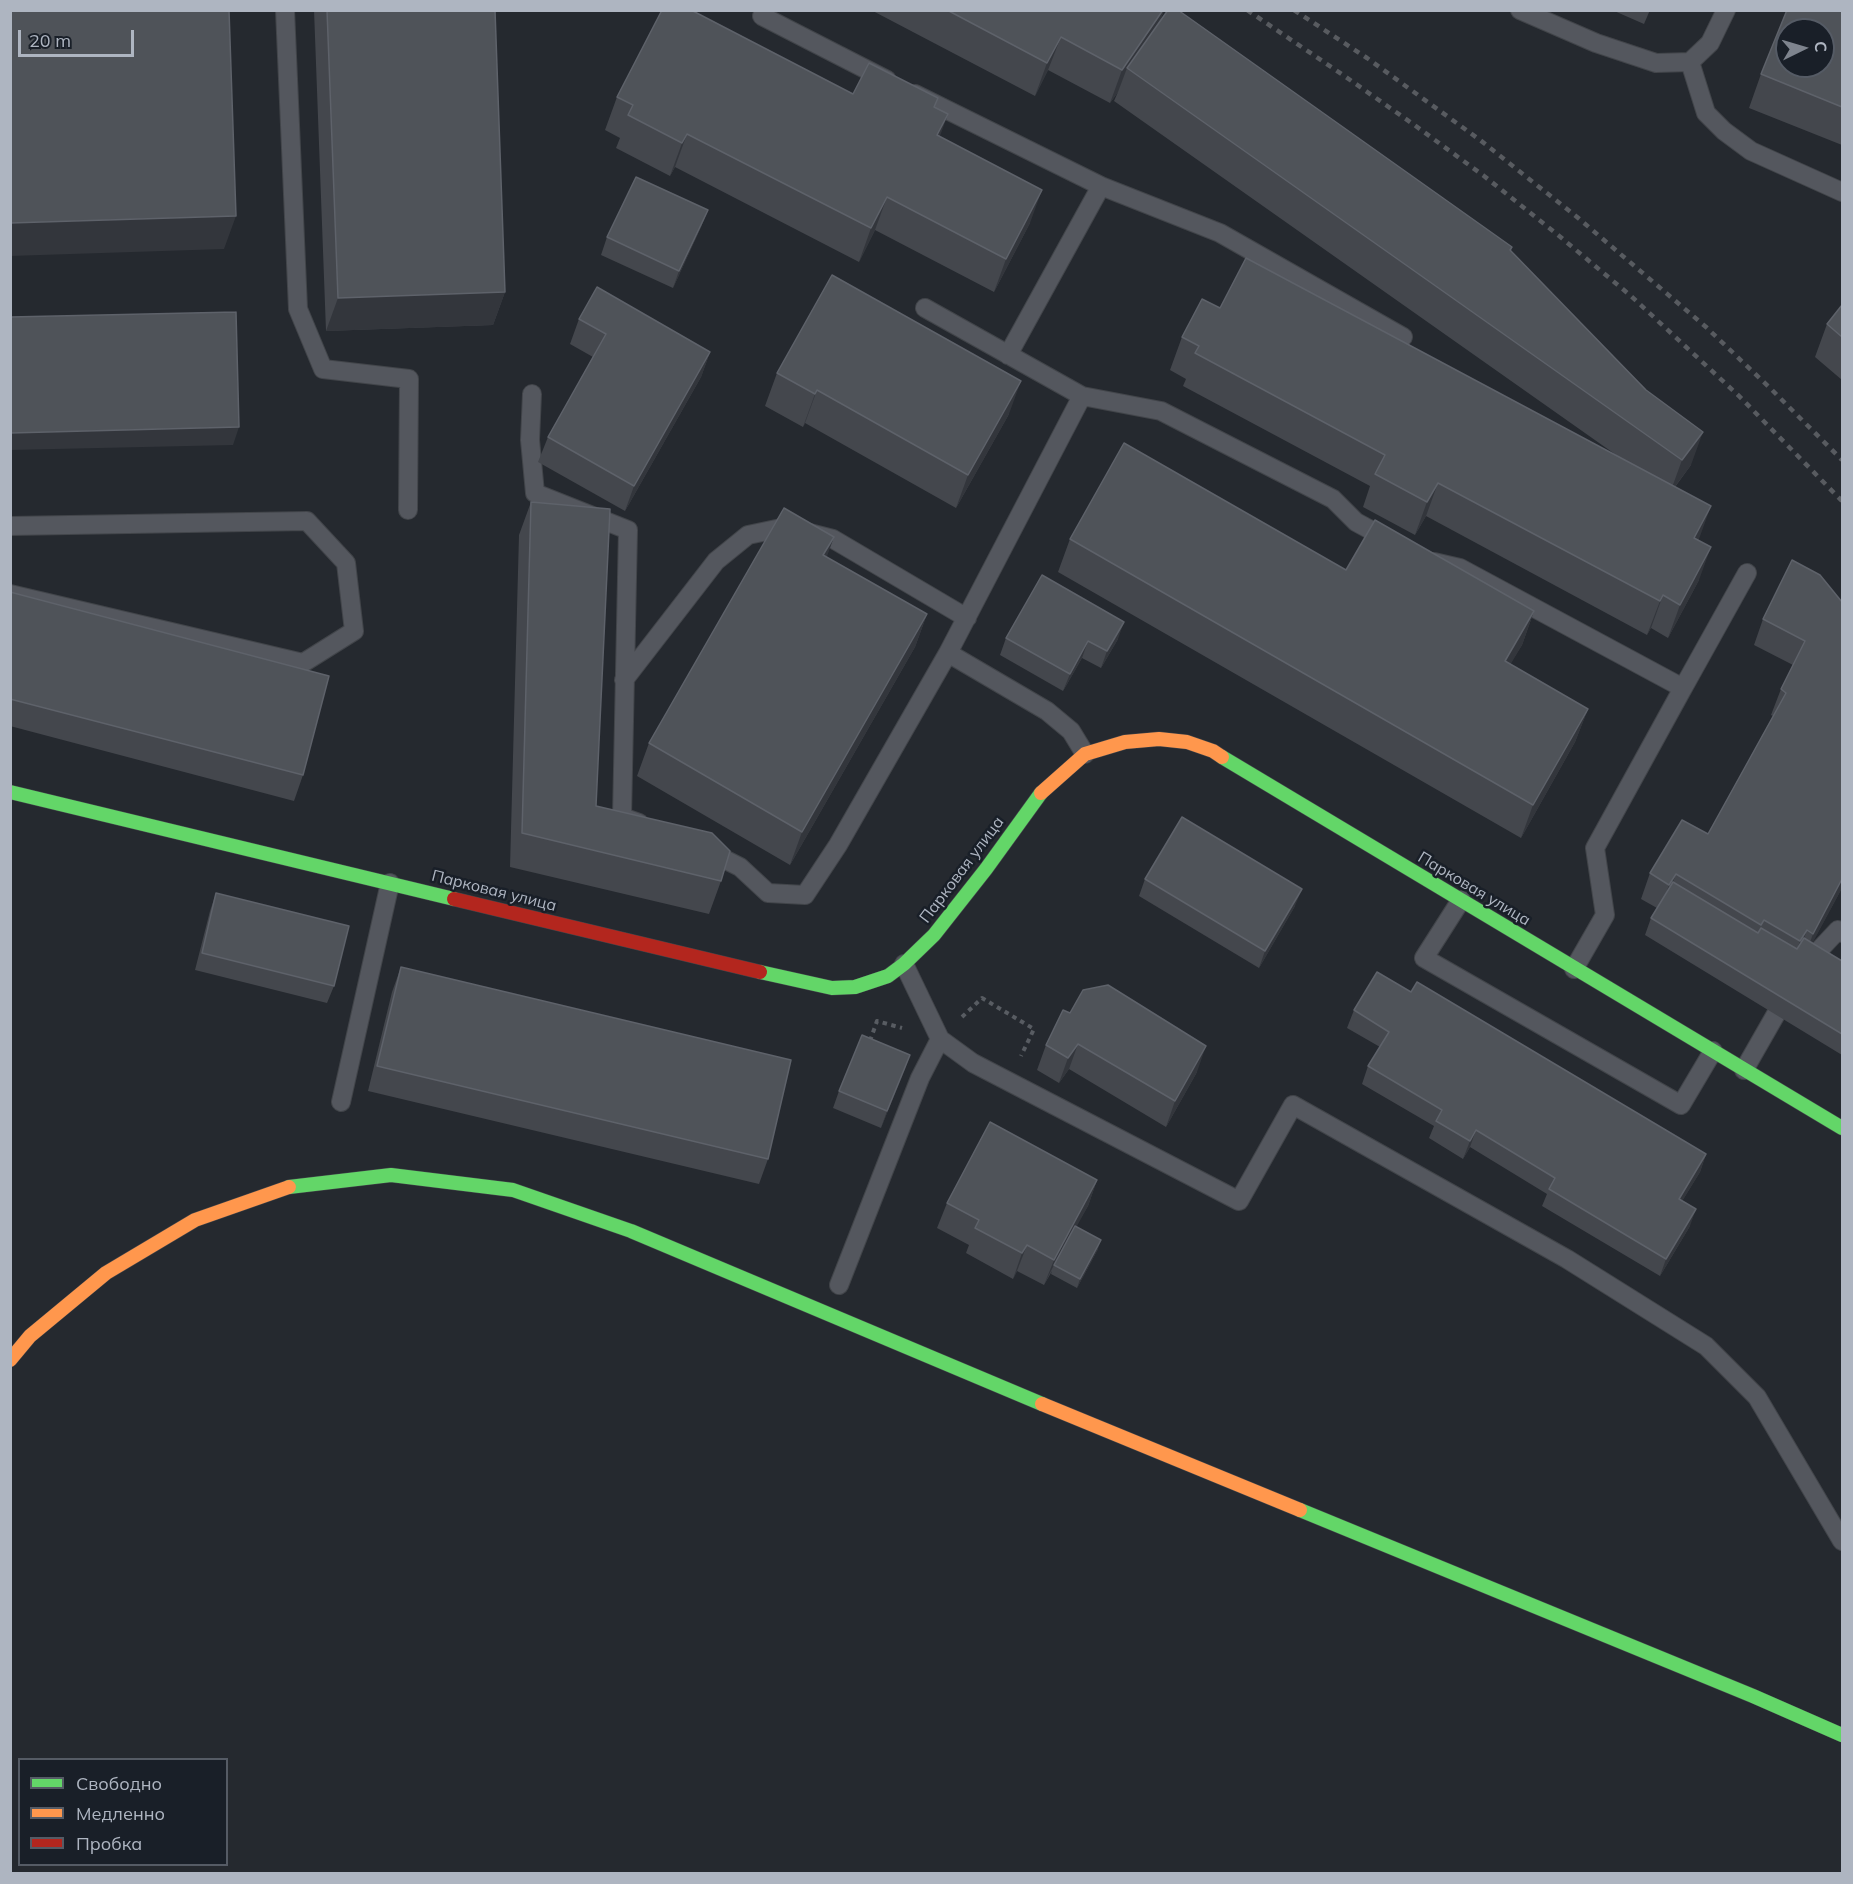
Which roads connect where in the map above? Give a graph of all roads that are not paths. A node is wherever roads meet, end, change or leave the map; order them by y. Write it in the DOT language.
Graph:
graph roads {
  1 [pos="285,10"];
  2 [pos="1520,10"];
  3 [pos="1726,10"];
  4 [pos="762,16"];
  5 [pos="1690,62"];
  6 [pos="1101,186"];
  7 [pos="1842,192"];
  8 [pos="925,308"];
  9 [pos="1403,337"];
  10 [pos="1008,355"];
  11 [pos="532,394"];
  12 [pos="1082,396"];
  13 [pos="408,510"];
  14 [pos="10,526"];
  15 [pos="1747,573"];
  16 [pos="10,594"];
  17 [pos="967,618"];
  18 [pos="948,653"];
  19 [pos="624,680"];
  20 [pos="1683,688"];
  21 [pos="1085,754"];
  22 [pos="10,792"];
  23 [pos="656,828"];
  24 [pos="688,841"];
  25 [pos="390,883"];
  26 [pos="1461,900"];
  27 [pos="1842,933"];
  28 [pos="1808,962"];
  29 [pos="904,964"];
  30 [pos="1574,969"];
  31 [pos="1776,1014"];
  32 [pos="940,1039"];
  33 [pos="1713,1051"];
  34 [pos="1744,1070"];
  35 [pos="341,1102"];
  36 [pos="1842,1128"];
  37 [pos="839,1285"];
  38 [pos="10,1360"];
  39 [pos="1842,1541"];
  40 [pos="1842,1736"];
  1 -- 13 [label="lane"];
  2 -- 5 [label="lane"];
  3 -- 5 [label="lane"];
  4 -- 6 [label="lane"];
  5 -- 7 [label="lane"];
  6 -- 9 [label="lane"];
  6 -- 10 [label="lane"];
  8 -- 10 [label="lane"];
  10 -- 12 [label="lane"];
  11 -- 19 [label="lane"];
  12 -- 17 [label="lane"];
  12 -- 20 [label="lane"];
  14 -- 16 [label="lane"];
  15 -- 20 [label="lane"];
  17 -- 18 [label="lane"];
  17 -- 19 [label="lane"];
  18 -- 21 [label="lane"];
  18 -- 24 [label="lane"];
  19 -- 23 [label="lane"];
  20 -- 30 [label="lane"];
  21 -- 26 [label="street, Парковая улица"];
  21 -- 29 [label="street, Парковая улица"];
  22 -- 25 [label="street, Парковая улица"];
  25 -- 29 [label="street, Парковая улица"];
  25 -- 35 [label="lane"];
  26 -- 30 [label="street, Парковая улица"];
  26 -- 33 [label="lane"];
  27 -- 28 [label="lane"];
  29 -- 32 [label="lane"];
  30 -- 33 [label="street, Парковая улица"];
  31 -- 34 [label="lane"];
  32 -- 37 [label="lane"];
  32 -- 39 [label="lane"];
  33 -- 34 [label="street, Парковая улица"];
  34 -- 36 [label="street, Парковая улица"];
  38 -- 40 [label="street"];
}
